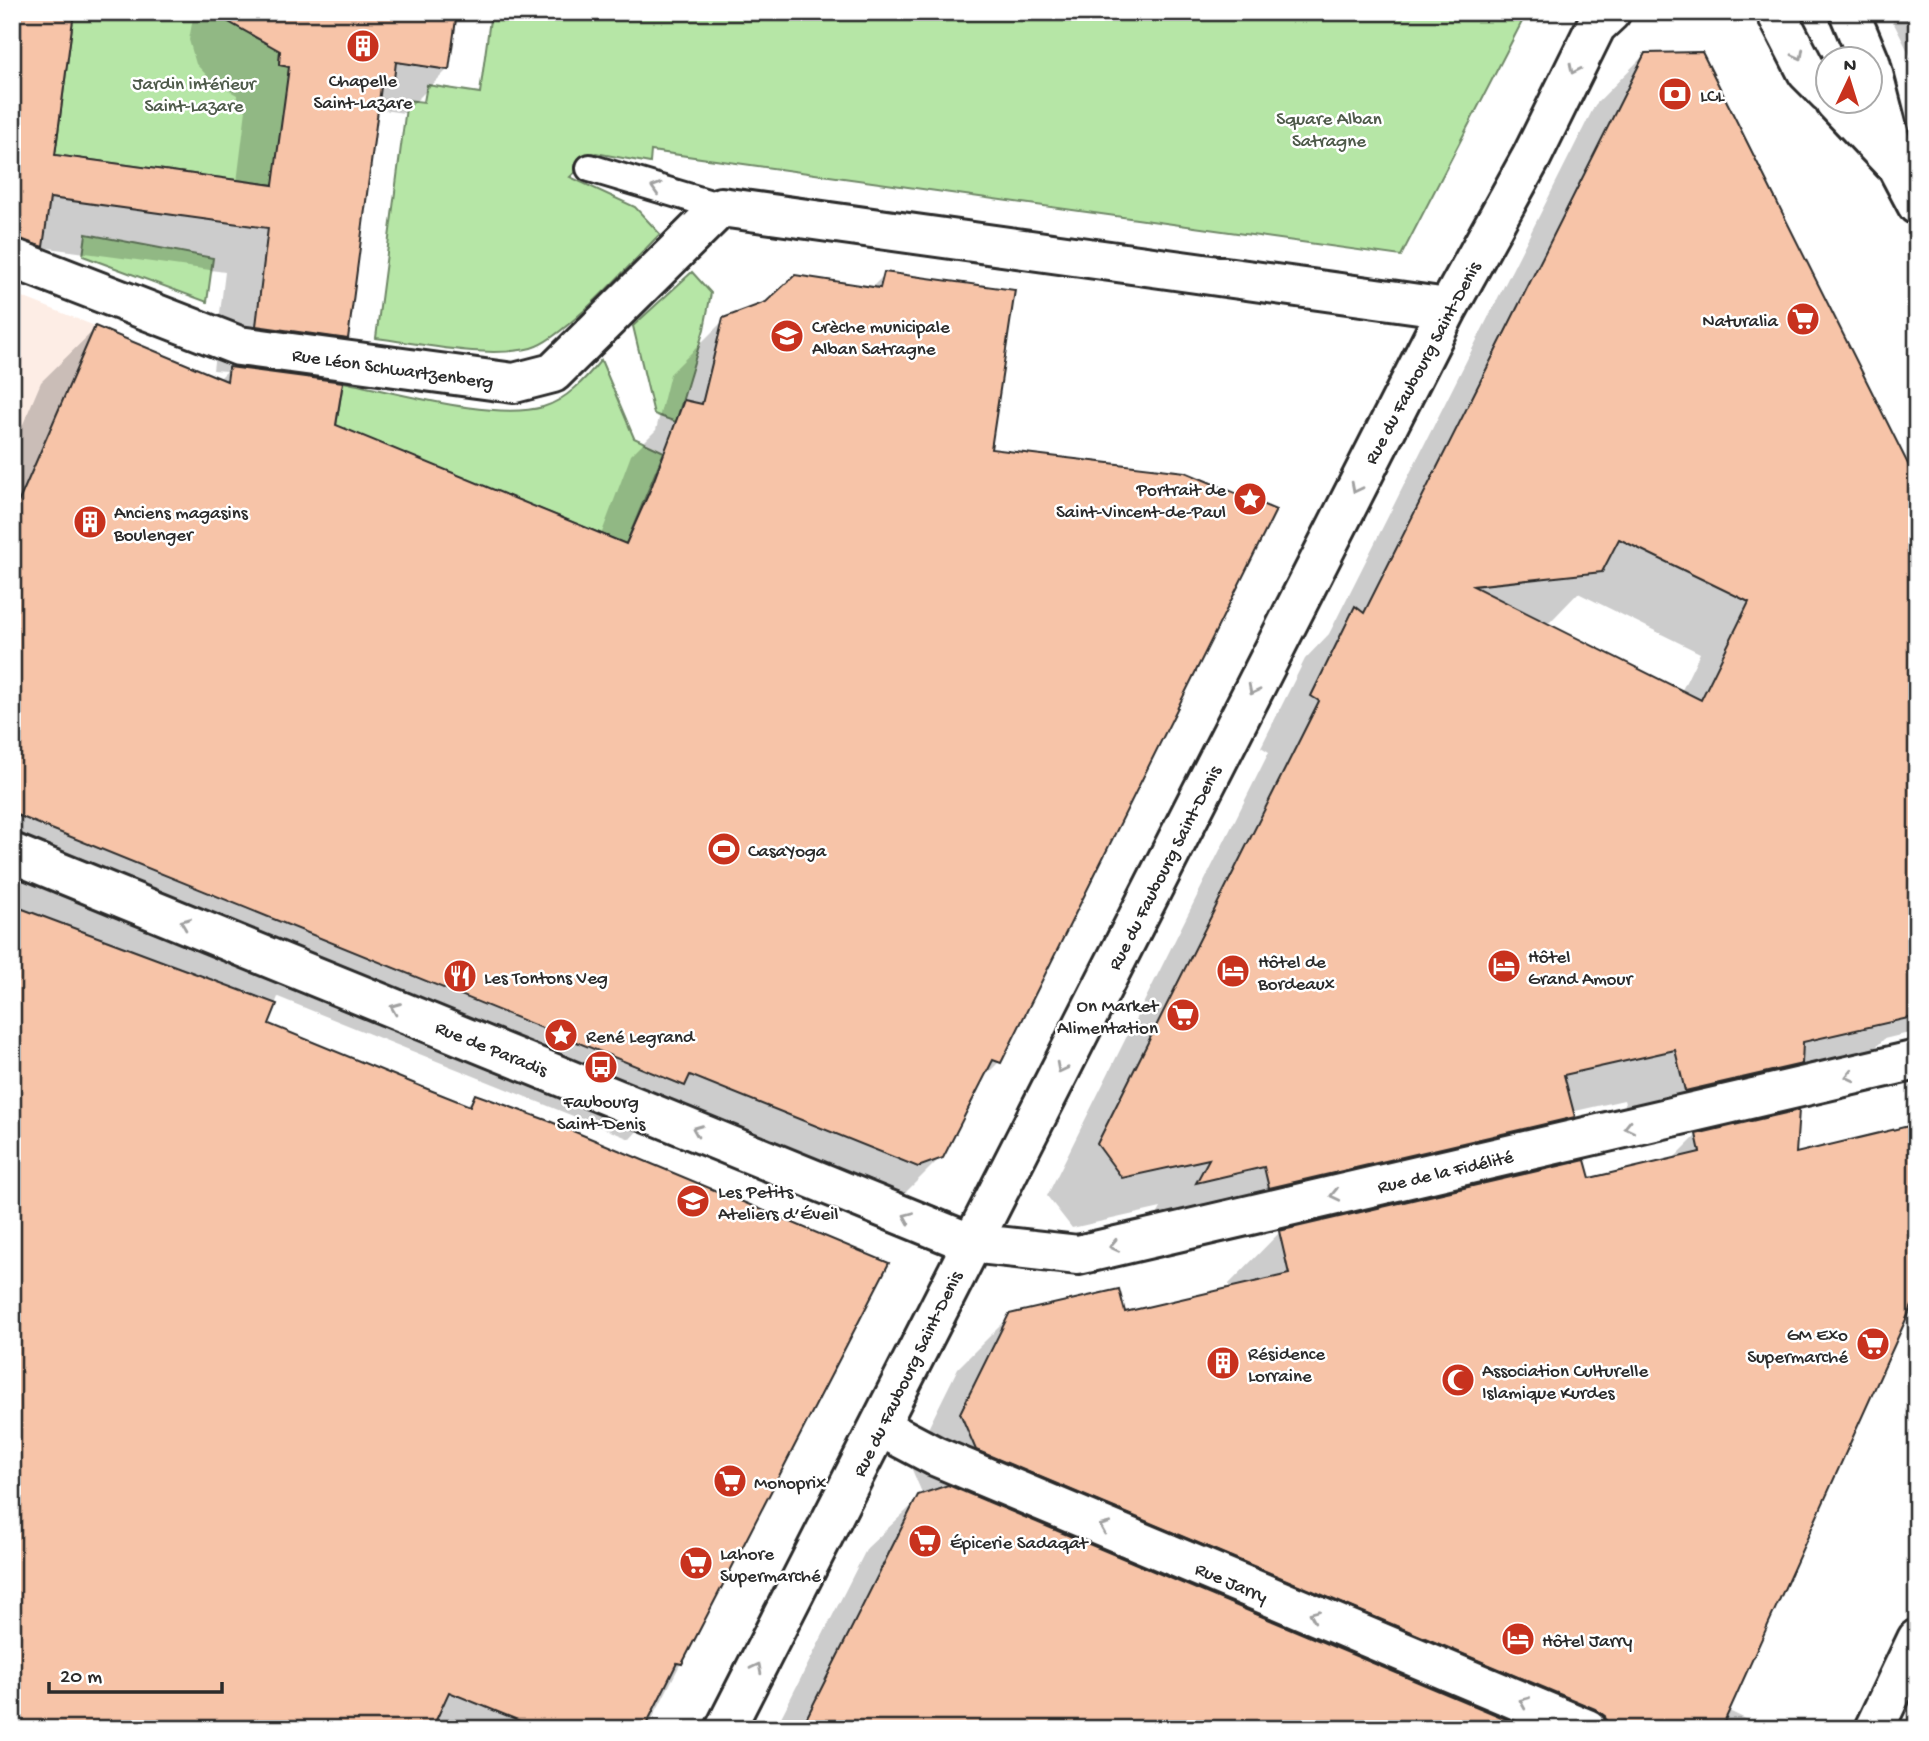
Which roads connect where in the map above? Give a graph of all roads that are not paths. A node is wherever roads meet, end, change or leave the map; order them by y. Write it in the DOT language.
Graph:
graph roads {
  1 [pos="1611,12"];
  2 [pos="1776,12"];
  3 [pos="1849,12"];
  4 [pos="1863,46"];
  5 [pos="1814,79"];
  6 [pos="1884,103"];
  7 [pos="1851,116"];
  8 [pos="1907,167"];
  9 [pos="590,168"];
  10 [pos="1917,205"];
  11 [pos="721,207"];
  12 [pos="12,258"];
  13 [pos="1448,308"];
  14 [pos="12,853"];
  15 [pos="1917,1060"];
  16 [pos="970,1243"];
  17 [pos="880,1427"];
  18 [pos="1917,1639"];
  19 [pos="725,1729"];
  20 [pos="1587,1729"];
  21 [pos="1874,1729"];
  1 -- 13 [label="street, Rue du Faubourg Saint-Denis, one-way"];
  2 -- 5 [label="street, one-way"];
  3 -- 4 [label="street"];
  6 -- 8 [label="street"];
  7 -- 8 [label="street"];
  8 -- 10 [label="street"];
  11 -- 9 [label="lane, one-way"];
  11 -- 12 [label="street, Rue Léon Schwartzenberg"];
  11 -- 13 [label="street"];
  13 -- 16 [label="street, Rue du Faubourg Saint-Denis, one-way"];
  16 -- 14 [label="street, Rue de Paradis, one-way"];
  15 -- 16 [label="street, Rue de la Fidélité, one-way"];
  16 -- 17 [label="street, Rue du Faubourg Saint-Denis"];
  19 -- 17 [label="street, Rue du Faubourg Saint-Denis, one-way"];
  20 -- 17 [label="street, Rue Jarry, one-way"];
  18 -- 21 [label="street"];
}
